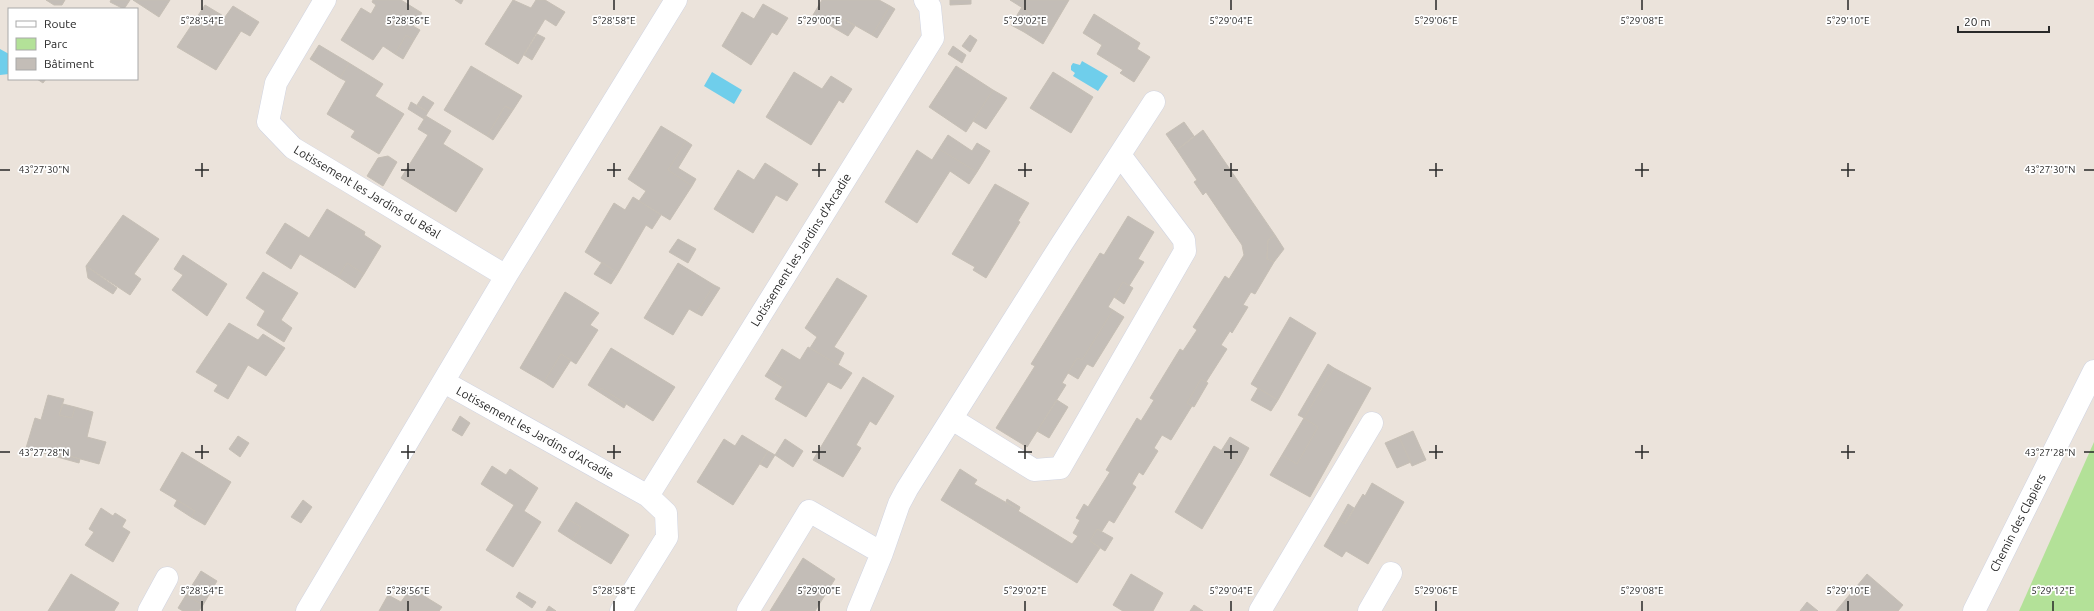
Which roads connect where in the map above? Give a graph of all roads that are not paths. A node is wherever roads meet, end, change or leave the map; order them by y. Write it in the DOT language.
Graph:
graph roads {
  1 [pos="325,0"];
  2 [pos="676,0"];
  3 [pos="925,0"];
  4 [pos="1154,102"];
  5 [pos="1120,155"];
  6 [pos="506,276"];
  7 [pos="2094,371"];
  8 [pos="444,382"];
  9 [pos="952,419"];
  10 [pos="1372,423"];
  11 [pos="648,496"];
  12 [pos="882,553"];
  13 [pos="1391,573"];
  14 [pos="167,578"];
  15 [pos="149,611"];
  16 [pos="307,611"];
  17 [pos="621,611"];
  18 [pos="748,611"];
  19 [pos="858,611"];
  20 [pos="1260,611"];
  21 [pos="1369,611"];
  22 [pos="1974,611"];
  1 -- 6 [label="street, Lotissement les Jardins du Béal"];
  2 -- 6 [label="street"];
  3 -- 11 [label="street, Lotissement les Jardins d'Arcadie"];
  4 -- 5 [label="street"];
  5 -- 9 [label="street"];
  5 -- 9 [label="street"];
  6 -- 8 [label="street"];
  7 -- 22 [label="street, Chemin des Clapiers"];
  8 -- 11 [label="street, Lotissement les Jardins d'Arcadie"];
  8 -- 16 [label="street"];
  9 -- 12 [label="street"];
  10 -- 20 [label="street"];
  11 -- 17 [label="street, Lotissement les Jardins d'Arcadie"];
  12 -- 18 [label="street"];
  12 -- 19 [label="street"];
  13 -- 21 [label="street"];
  14 -- 15 [label="street"];
}
